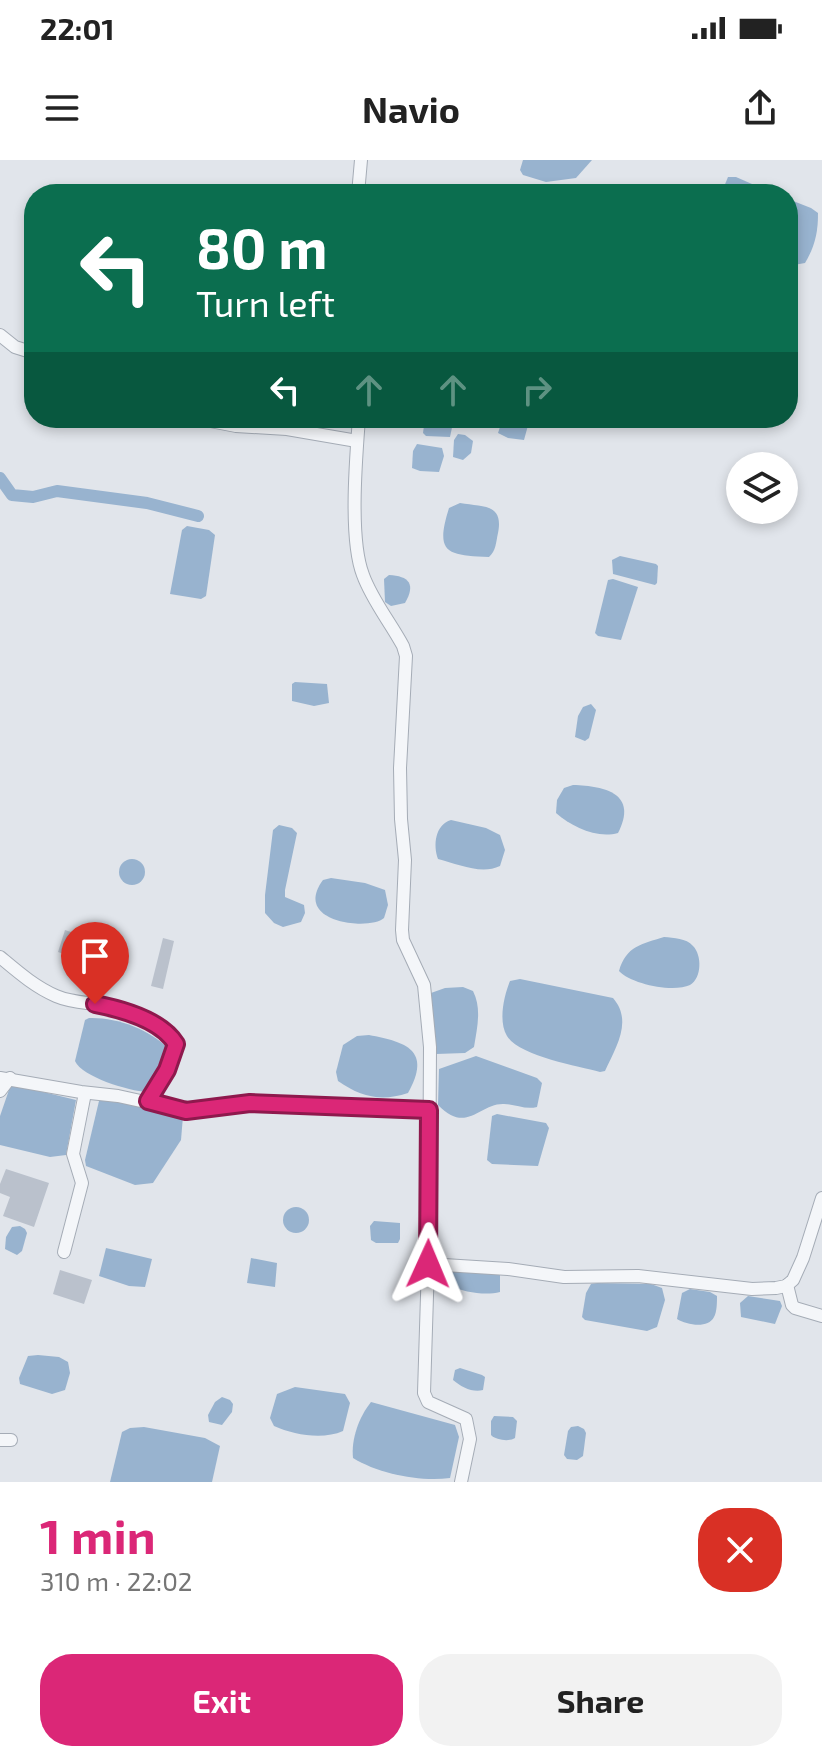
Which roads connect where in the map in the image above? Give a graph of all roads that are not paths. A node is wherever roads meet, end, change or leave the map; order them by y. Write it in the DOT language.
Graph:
graph roads {
  1 [pos="361,160"];
  2 [pos="359,184"];
  3 [pos="0,335"];
  4 [pos="24,350"];
  5 [pos="270,428"];
  6 [pos="358,428"];
  7 [pos="357,441"];
  8 [pos="0,957"];
  9 [pos="5,1078"];
  10 [pos="0,1091"];
  11 [pos="85,1093"];
  12 [pos="148,1101"];
  13 [pos="429,1110"];
  14 [pos="822,1198"];
  15 [pos="64,1252"];
  16 [pos="428,1264"];
  17 [pos="787,1285"];
  18 [pos="822,1316"];
  19 [pos="461,1482"];
  1 -- 2 [label="street"];
  3 -- 4 [label="street"];
  5 -- 7 [label="street"];
  6 -- 7 [label="street"];
  7 -- 13 [label="street"];
  8 -- 12 [label="street"];
  9 -- 10 [label="street"];
  9 -- 11 [label="street"];
  11 -- 12 [label="street"];
  11 -- 15 [label="street"];
  12 -- 13 [label="street"];
  13 -- 16 [label="street"];
  14 -- 17 [label="street"];
  16 -- 17 [label="street"];
  16 -- 19 [label="street"];
  17 -- 18 [label="street"];
}
